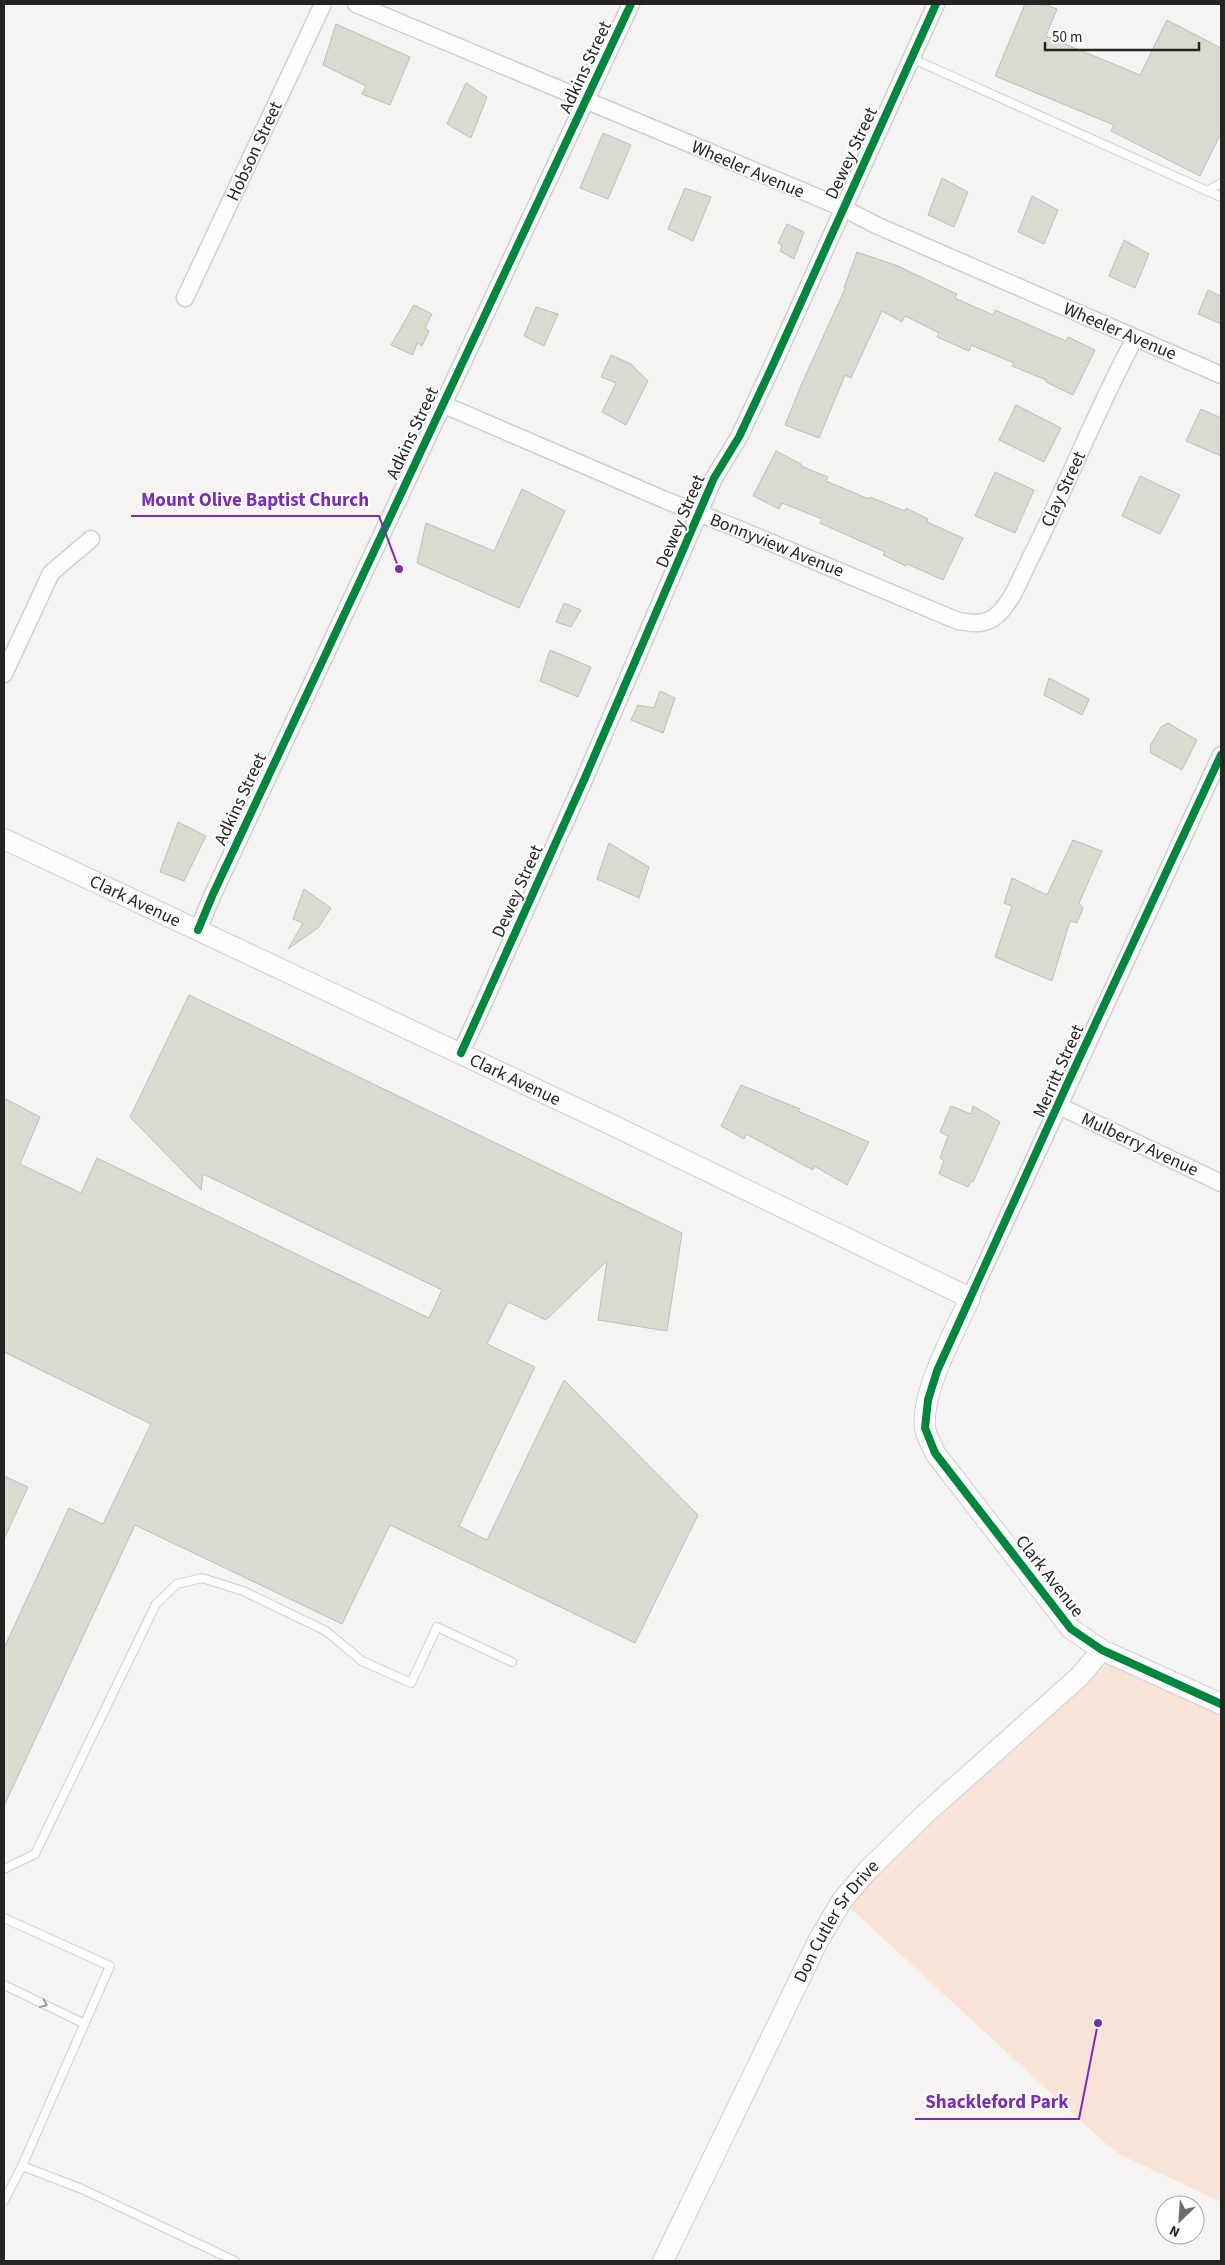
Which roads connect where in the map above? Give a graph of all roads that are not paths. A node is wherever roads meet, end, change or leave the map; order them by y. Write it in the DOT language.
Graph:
graph roads {
  1 [pos="323,4"];
  2 [pos="356,4"];
  3 [pos="631,4"];
  4 [pos="936,4"];
  5 [pos="911,58"];
  6 [pos="586,100"];
  7 [pos="1221,183"];
  8 [pos="1207,190"];
  9 [pos="1221,197"];
  10 [pos="843,208"];
  11 [pos="185,298"];
  12 [pos="1135,338"];
  13 [pos="1221,375"];
  14 [pos="442,404"];
  15 [pos="698,514"];
  16 [pos="90,539"];
  17 [pos="974,623"];
  18 [pos="4,674"];
  19 [pos="1221,756"];
  20 [pos="4,838"];
  21 [pos="198,930"];
  22 [pos="460,1054"];
  23 [pos="1059,1106"];
  24 [pos="1221,1183"];
  25 [pos="970,1298"];
  26 [pos="928,1400"];
  27 [pos="1102,1650"];
  28 [pos="512,1662"];
  29 [pos="1221,1704"];
  30 [pos="4,1869"];
  31 [pos="4,1918"];
  32 [pos="4,1985"];
  33 [pos="85,2024"];
  34 [pos="22,2166"];
  35 [pos="4,2201"];
  36 [pos="235,2261"];
  37 [pos="663,2261"];
  1 -- 11 [label="street, Hobson Street"];
  2 -- 6 [label="street, Wheeler Avenue"];
  3 -- 6 [label="street, Adkins Street"];
  4 -- 5 [label="street, Dewey Street"];
  5 -- 8 [label="lane"];
  5 -- 10 [label="street, Dewey Street"];
  6 -- 10 [label="street, Wheeler Avenue"];
  6 -- 14 [label="street, Adkins Street"];
  7 -- 8 [label="lane"];
  8 -- 9 [label="lane"];
  10 -- 12 [label="street, Wheeler Avenue"];
  10 -- 15 [label="street, Dewey Street"];
  12 -- 13 [label="street, Wheeler Avenue"];
  12 -- 17 [label="street, Clay Street"];
  14 -- 15 [label="street, Bonnyview Avenue"];
  14 -- 21 [label="street, Adkins Street"];
  15 -- 17 [label="street, Bonnyview Avenue"];
  15 -- 22 [label="street, Dewey Street"];
  16 -- 18 [label="street"];
  19 -- 23 [label="street, Merritt Street"];
  20 -- 21 [label="street, Clark Avenue"];
  21 -- 22 [label="street, Clark Avenue"];
  22 -- 25 [label="street, Clark Avenue"];
  23 -- 24 [label="street, Mulberry Avenue"];
  23 -- 25 [label="street, Merritt Street"];
  25 -- 26 [label="street, Merritt Street"];
  26 -- 27 [label="street, Clark Avenue"];
  27 -- 29 [label="street, Clark Avenue"];
  27 -- 37 [label="street, Don Cutler Sr Drive"];
  28 -- 30 [label="lane"];
  31 -- 33 [label="lane"];
  32 -- 33 [label="lane, one-way"];
  33 -- 34 [label="lane"];
  34 -- 35 [label="lane"];
  34 -- 36 [label="lane"];
}
